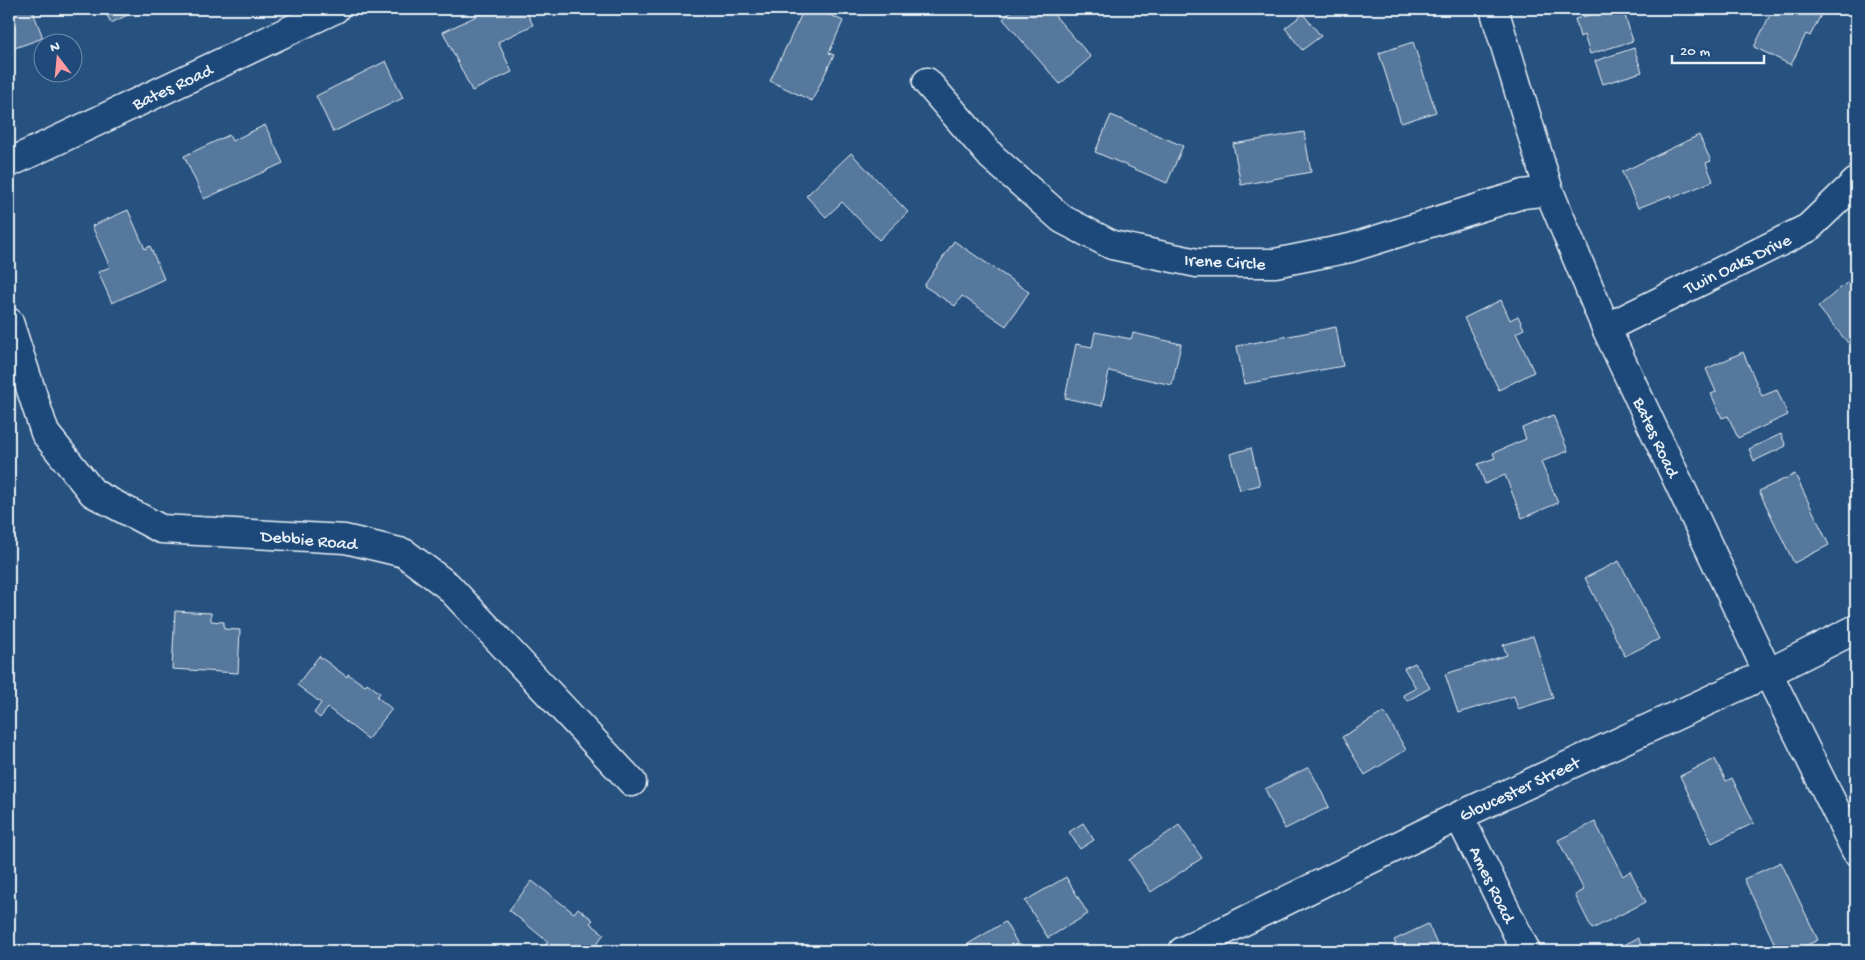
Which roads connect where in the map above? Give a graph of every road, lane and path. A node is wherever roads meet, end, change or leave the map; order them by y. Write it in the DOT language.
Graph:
graph roads {
  1 [pos="335,9"];
  2 [pos="1494,9"];
  3 [pos="927,82"];
  4 [pos="9,163"];
  5 [pos="1856,182"];
  6 [pos="1550,191"];
  7 [pos="9,322"];
  8 [pos="1606,328"];
  9 [pos="1856,629"];
  10 [pos="1768,673"];
  11 [pos="632,782"];
  12 [pos="1459,816"];
  13 [pos="1856,851"];
  14 [pos="1184,951"];
  15 [pos="1526,951"];
  1 -- 4 [label="street, Bates Road"];
  2 -- 6 [label="street, Bates Road"];
  3 -- 6 [label="street, Irene Circle"];
  5 -- 8 [label="street, Twin Oaks Drive"];
  6 -- 8 [label="street, Bates Road"];
  7 -- 11 [label="street, Debbie Road"];
  8 -- 10 [label="street, Bates Road"];
  9 -- 10 [label="street, Gloucester Street"];
  10 -- 12 [label="street, Gloucester Street"];
  10 -- 13 [label="street, Bates Road"];
  12 -- 14 [label="street, Gloucester Street"];
  12 -- 15 [label="street, Ames Road"];
}
